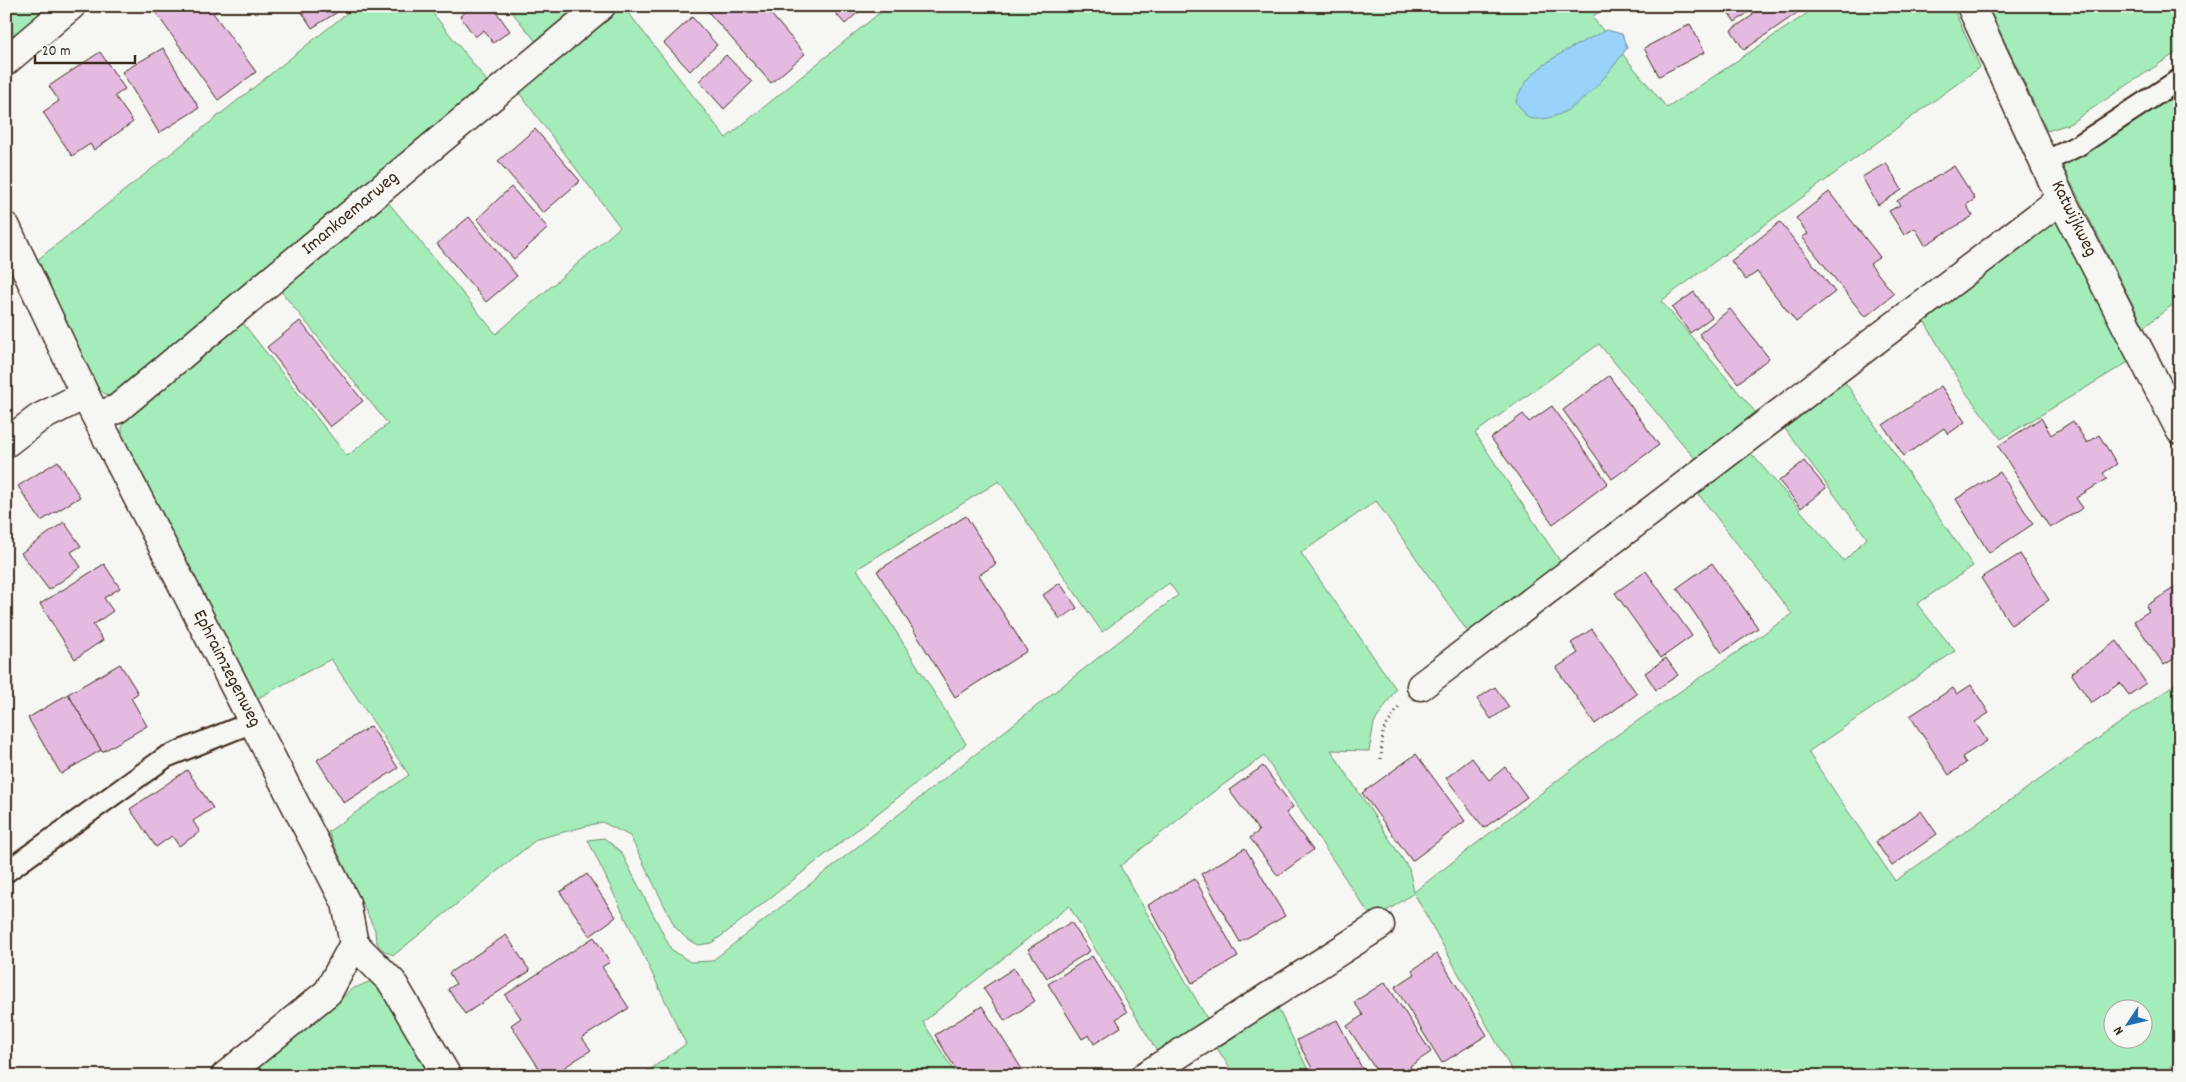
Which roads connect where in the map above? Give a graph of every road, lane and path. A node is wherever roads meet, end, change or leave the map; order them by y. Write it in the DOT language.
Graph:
graph roads {
  1 [pos="71,6"];
  2 [pos="601,6"];
  3 [pos="1971,6"];
  4 [pos="6,61"];
  5 [pos="2180,79"];
  6 [pos="2045,162"];
  7 [pos="2061,199"];
  8 [pos="6,227"];
  9 [pos="91,406"];
  10 [pos="2178,420"];
  11 [pos="6,443"];
  12 [pos="1421,686"];
  13 [pos="253,722"];
  14 [pos="1381,759"];
  15 [pos="6,872"];
  16 [pos="1380,925"];
  17 [pos="354,944"];
  18 [pos="225,1076"];
  19 [pos="447,1076"];
  20 [pos="1145,1076"];
  1 -- 4 [label="street"];
  2 -- 9 [label="street, Imankoemarweg"];
  3 -- 6 [label="street, Katwijkweg"];
  5 -- 6 [label="lane"];
  6 -- 7 [label="street, Katwijkweg"];
  7 -- 10 [label="street, Katwijkweg"];
  7 -- 12 [label="street"];
  8 -- 9 [label="street, Ephraimzegenweg"];
  9 -- 11 [label="street, Imankoemarweg"];
  9 -- 13 [label="street, Ephraimzegenweg"];
  12 -- 14 [label="path"];
  13 -- 15 [label="lane"];
  13 -- 17 [label="street, Ephraimzegenweg"];
  16 -- 20 [label="street"];
  17 -- 18 [label="street"];
  17 -- 19 [label="street"];
}
